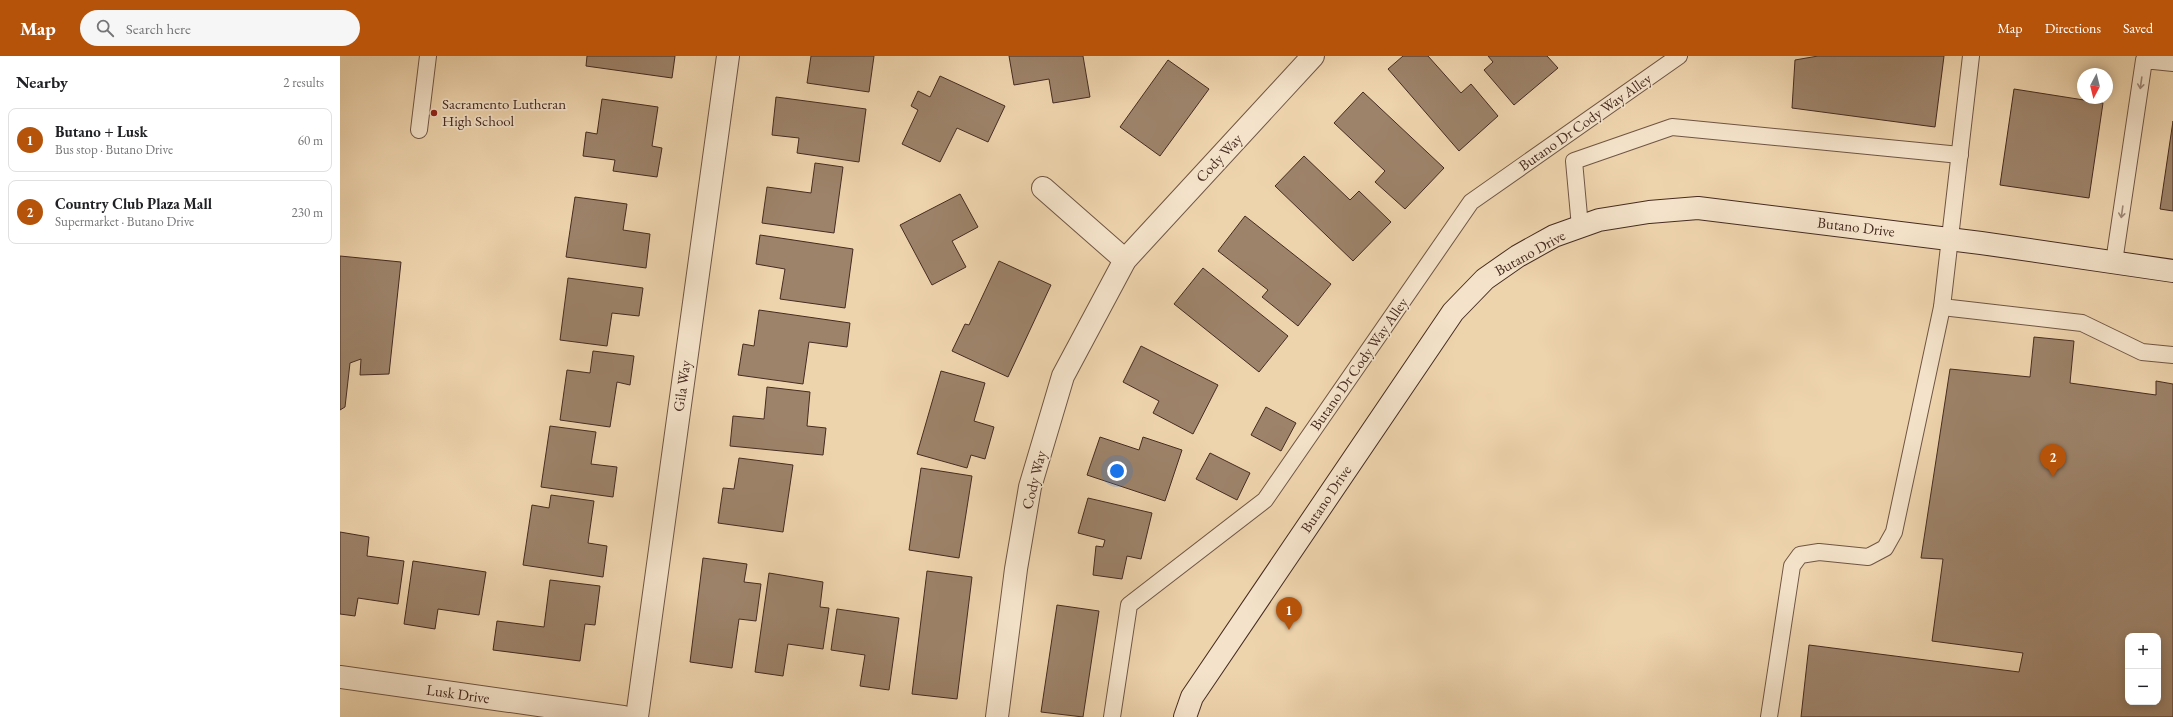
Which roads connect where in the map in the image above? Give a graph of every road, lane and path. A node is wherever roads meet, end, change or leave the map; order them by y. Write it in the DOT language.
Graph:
graph roads {
  1 [pos="428,56"];
  2 [pos="728,56"];
  3 [pos="1313,56"];
  4 [pos="1679,56"];
  5 [pos="1971,56"];
  6 [pos="2173,63"];
  7 [pos="418,130"];
  8 [pos="1960,155"];
  9 [pos="1043,188"];
  10 [pos="1580,227"];
  11 [pos="1951,239"];
  12 [pos="1125,260"];
  13 [pos="2114,262"];
  14 [pos="2173,271"];
  15 [pos="1942,308"];
  16 [pos="2173,355"];
  17 [pos="340,677"];
  18 [pos="624,717"];
  19 [pos="637,717"];
  20 [pos="997,717"];
  21 [pos="1112,717"];
  22 [pos="1185,717"];
  23 [pos="1769,717"];
  1 -- 7 [label="lane"];
  2 -- 19 [label="street, Gila Way"];
  3 -- 12 [label="street, Cody Way"];
  4 -- 21 [label="lane, Butano Dr Cody Way Alley"];
  5 -- 8 [label="lane"];
  6 -- 13 [label="lane, one-way"];
  8 -- 10 [label="lane"];
  8 -- 11 [label="lane"];
  9 -- 12 [label="street"];
  10 -- 11 [label="street, Butano Drive"];
  10 -- 22 [label="street, Butano Drive"];
  11 -- 13 [label="street, Butano Drive"];
  11 -- 15 [label="lane"];
  12 -- 20 [label="street, Cody Way"];
  13 -- 14 [label="street, Butano Drive"];
  15 -- 16 [label="lane"];
  15 -- 23 [label="lane"];
  17 -- 18 [label="street, Lusk Drive"];
}
